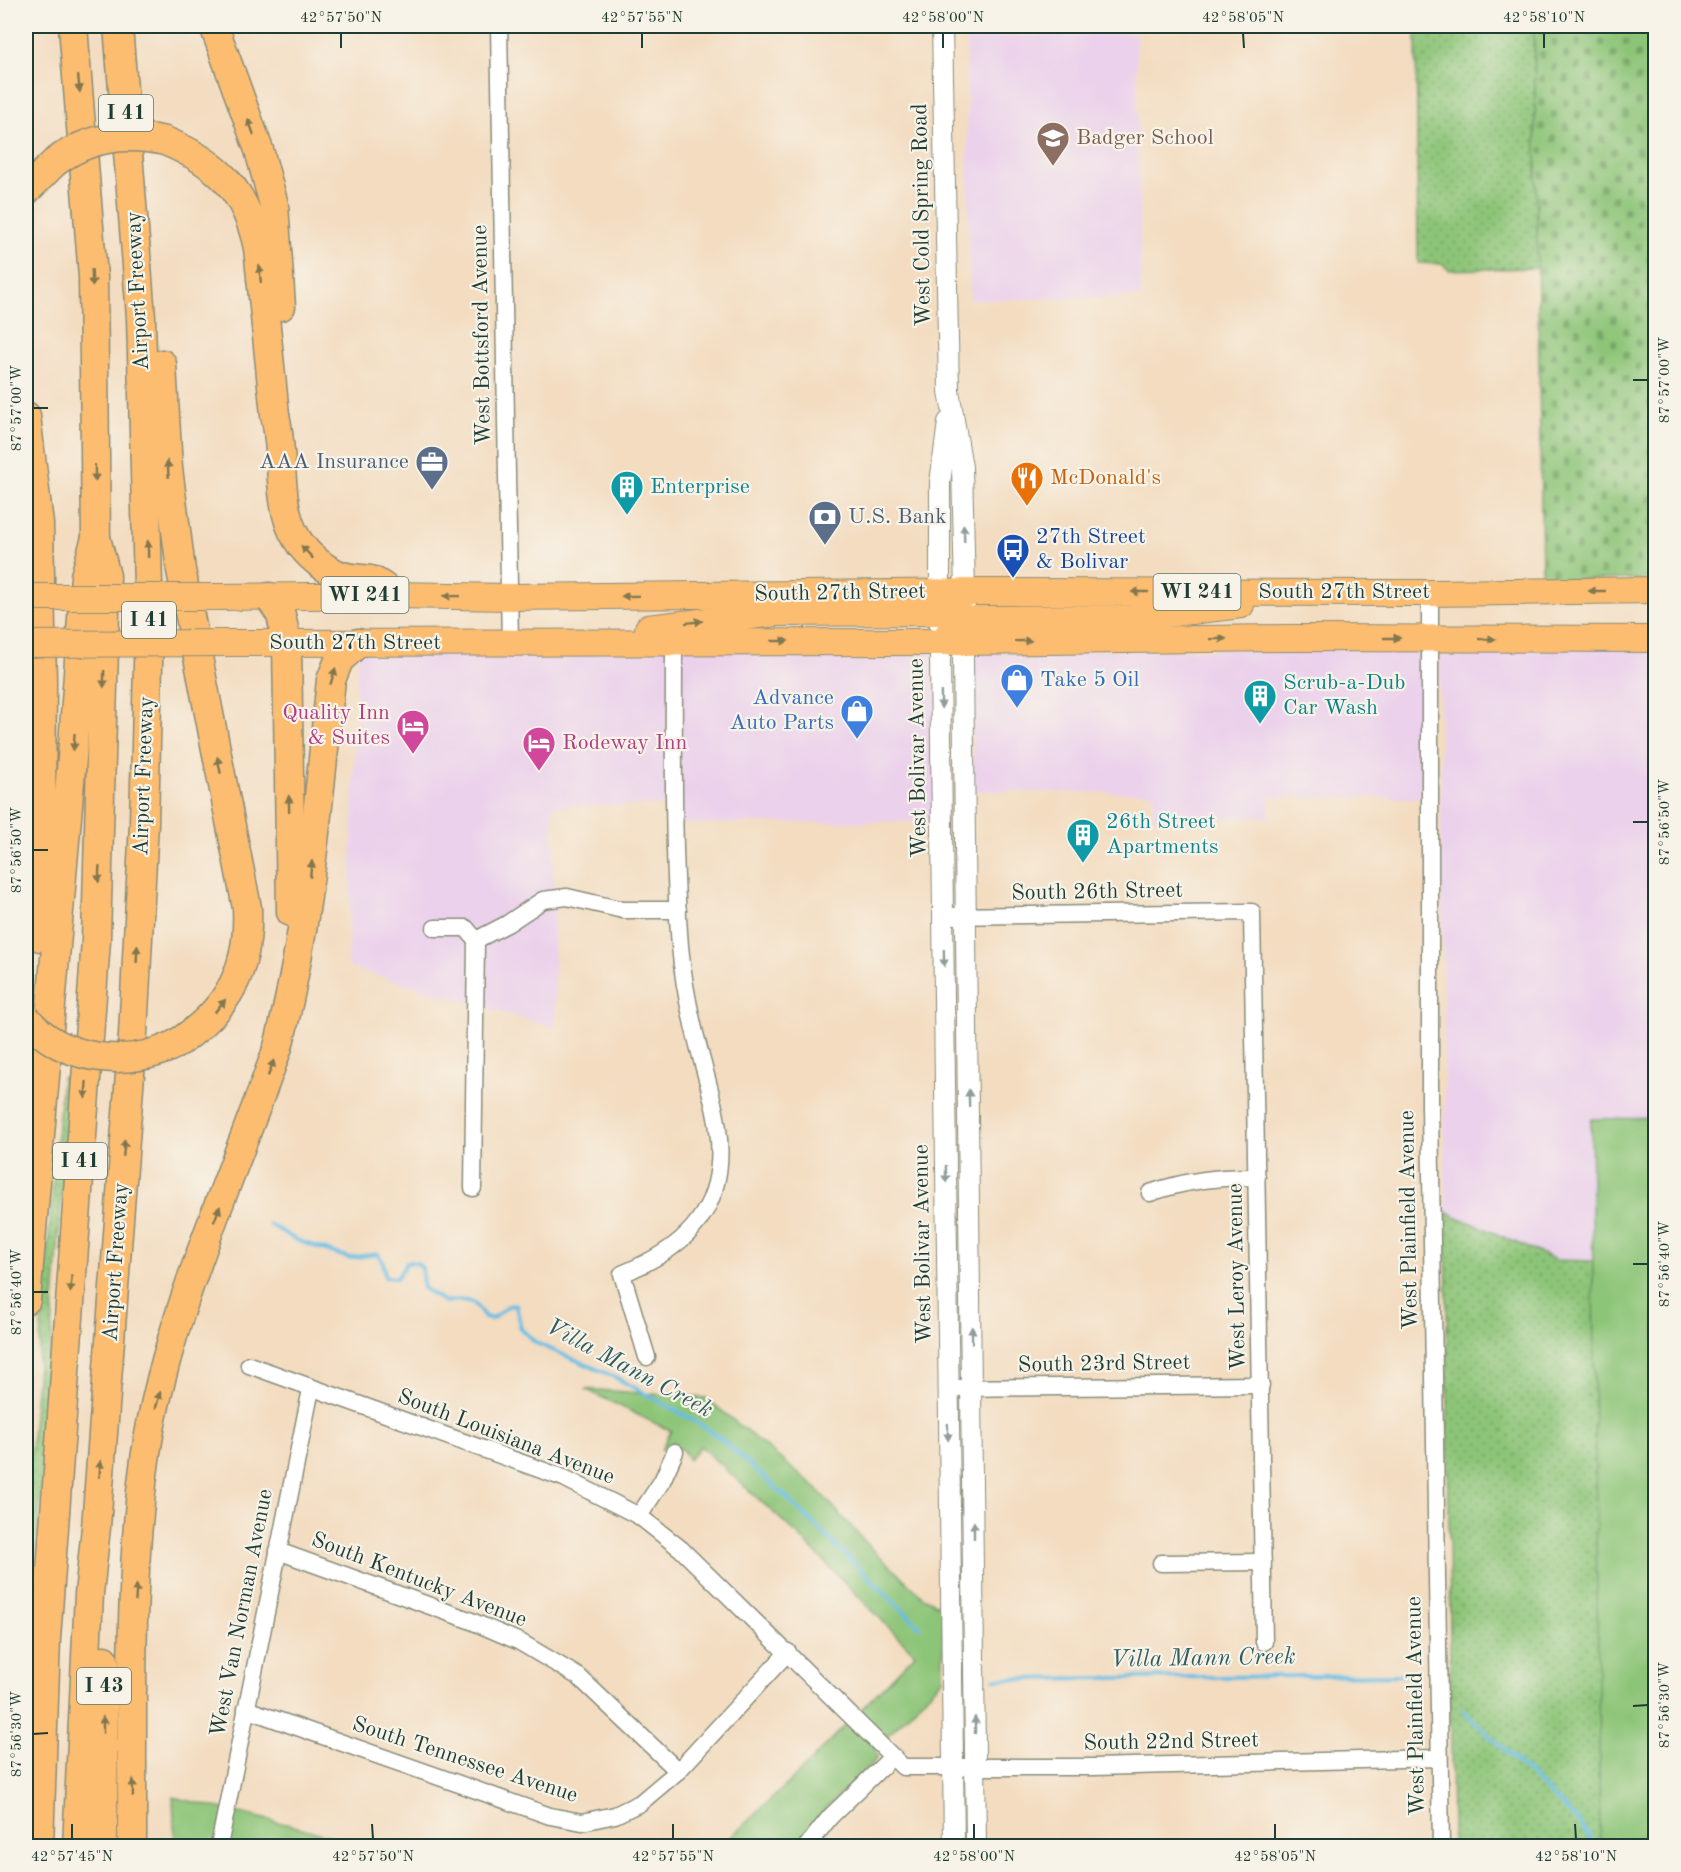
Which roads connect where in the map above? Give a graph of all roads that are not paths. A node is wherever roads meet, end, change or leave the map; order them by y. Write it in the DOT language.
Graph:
graph roads {
  1 [pos="73,26"];
  2 [pos="118,26"];
  3 [pos="213,26"];
  4 [pos="499,26"];
  5 [pos="942,26"];
  6 [pos="26,191"];
  7 [pos="141,317"];
  8 [pos="26,416"];
  9 [pos="280,436"];
  10 [pos="96,538"];
  11 [pos="1656,590"];
  12 [pos="1339,592"];
  13 [pos="1430,593"];
  14 [pos="394,595"];
  15 [pos="26,597"];
  16 [pos="269,597"];
  17 [pos="510,597"];
  18 [pos="949,598"];
  19 [pos="956,635"];
  20 [pos="1429,638"];
  21 [pos="1656,639"];
  22 [pos="674,641"];
  23 [pos="553,642"];
  24 [pos="287,643"];
  25 [pos="358,643"];
  26 [pos="510,643"];
  27 [pos="26,644"];
  28 [pos="941,742"];
  29 [pos="965,742"];
  30 [pos="678,910"];
  31 [pos="1252,912"];
  32 [pos="943,916"];
  33 [pos="967,916"];
  34 [pos="435,928"];
  35 [pos="476,940"];
  36 [pos="288,1010"];
  37 [pos="26,1018"];
  38 [pos="946,1149"];
  39 [pos="969,1149"];
  40 [pos="38,1169"];
  41 [pos="1257,1177"];
  42 [pos="472,1188"];
  43 [pos="1150,1193"];
  44 [pos="26,1300"];
  45 [pos="647,1357"];
  46 [pos="249,1365"];
  47 [pos="1261,1385"];
  48 [pos="948,1388"];
  49 [pos="973,1388"];
  50 [pos="311,1389"];
  51 [pos="675,1452"];
  52 [pos="639,1516"];
  53 [pos="96,1527"];
  54 [pos="278,1551"];
  55 [pos="1263,1562"];
  56 [pos="1161,1563"];
  57 [pos="1264,1642"];
  58 [pos="788,1652"];
  59 [pos="246,1709"];
  60 [pos="1439,1758"];
  61 [pos="897,1762"];
  62 [pos="975,1766"];
  63 [pos="953,1767"];
  64 [pos="678,1771"];
  65 [pos="39,1846"];
  66 [pos="77,1846"];
  67 [pos="103,1846"];
  68 [pos="132,1846"];
  69 [pos="219,1846"];
  70 [pos="807,1846"];
  71 [pos="954,1846"];
  72 [pos="976,1846"];
  73 [pos="1441,1846"];
  1 -- 10 [label="highway, Airport Freeway / I 41, one-way"];
  2 -- 7 [label="highway, Airport Freeway / I 41"];
  9 -- 3 [label="highway, one-way"];
  4 -- 17 [label="street, West Bottsford Avenue"];
  5 -- 18 [label="street, West Cold Spring Road"];
  9 -- 6 [label="highway, one-way, bridge"];
  37 -- 7 [label="highway, one-way, bridge"];
  53 -- 7 [label="highway, Airport Freeway / I 41, one-way"];
  8 -- 40 [label="highway"];
  14 -- 9 [label="highway, one-way"];
  10 -- 40 [label="highway, one-way"];
  10 -- 65 [label="highway, I 41, one-way"];
  11 -- 13 [label="main road, South 27th Street / WI 241, one-way"];
  12 -- 13 [label="main road, South 27th Street / WI 241"];
  12 -- 18 [label="main road, South 27th Street / WI 241, one-way"];
  12 -- 19 [label="main road"];
  13 -- 20 [label="street, West Plainfield Avenue"];
  14 -- 16 [label="main road, South 27th Street / WI 241"];
  17 -- 14 [label="main road, South 27th Street / WI 241, one-way"];
  15 -- 16 [label="main road, South 27th Street / WI 241, bridge"];
  16 -- 24 [label="highway"];
  18 -- 17 [label="main road, South 27th Street / WI 241, one-way"];
  17 -- 26 [label="street, West Bottsford Avenue"];
  18 -- 19 [label="street"];
  18 -- 19 [label="street, West Cold Spring Road"];
  23 -- 18 [label="main road, one-way"];
  19 -- 20 [label="main road, South 27th Street / WI 241, one-way"];
  22 -- 19 [label="main road, South 27th Street / WI 241, one-way"];
  19 -- 28 [label="street, West Bolivar Avenue, one-way"];
  19 -- 29 [label="street, West Bolivar Avenue"];
  20 -- 21 [label="main road, South 27th Street / WI 241, one-way"];
  20 -- 60 [label="street, West Plainfield Avenue"];
  22 -- 23 [label="main road, South 27th Street / WI 241"];
  22 -- 30 [label="street"];
  23 -- 26 [label="main road, South 27th Street / WI 241"];
  24 -- 25 [label="main road, South 27th Street / WI 241"];
  24 -- 27 [label="main road, South 27th Street / WI 241, bridge"];
  36 -- 24 [label="highway, one-way"];
  25 -- 26 [label="main road, South 27th Street / WI 241"];
  36 -- 25 [label="highway, one-way"];
  28 -- 29 [label="street"];
  28 -- 32 [label="street, West Bolivar Avenue"];
  29 -- 33 [label="street, West Bolivar Avenue"];
  30 -- 35 [label="street"];
  30 -- 45 [label="street"];
  31 -- 33 [label="street, South 26th Street"];
  31 -- 41 [label="street, West Leroy Avenue"];
  32 -- 33 [label="street, South 26th Street"];
  32 -- 38 [label="street, West Bolivar Avenue, one-way"];
  39 -- 33 [label="street, West Bolivar Avenue, one-way"];
  34 -- 35 [label="street"];
  35 -- 42 [label="street"];
  68 -- 36 [label="highway, one-way"];
  38 -- 39 [label="street"];
  38 -- 48 [label="street, West Bolivar Avenue, one-way"];
  49 -- 39 [label="street, West Bolivar Avenue, one-way"];
  40 -- 44 [label="highway"];
  41 -- 43 [label="street"];
  41 -- 47 [label="street, West Leroy Avenue"];
  46 -- 50 [label="street, South Louisiana Avenue"];
  47 -- 49 [label="street, South 23rd Street"];
  47 -- 55 [label="street, West Leroy Avenue"];
  48 -- 49 [label="street, South 23rd Street"];
  48 -- 63 [label="street, West Bolivar Avenue, one-way"];
  62 -- 49 [label="street, West Bolivar Avenue, one-way"];
  50 -- 52 [label="street, South Louisiana Avenue"];
  50 -- 54 [label="street, West Van Norman Avenue"];
  51 -- 52 [label="street"];
  52 -- 58 [label="street, South Louisiana Avenue"];
  53 -- 66 [label="highway, I 41"];
  67 -- 53 [label="highway, I 43, one-way"];
  54 -- 59 [label="street, West Van Norman Avenue"];
  54 -- 64 [label="street, South Kentucky Avenue"];
  55 -- 56 [label="street"];
  55 -- 57 [label="street, West Leroy Avenue"];
  58 -- 61 [label="street, South Louisiana Avenue"];
  58 -- 64 [label="street, South Tennessee Avenue"];
  59 -- 64 [label="street, South Tennessee Avenue"];
  59 -- 69 [label="street, West Van Norman Avenue"];
  60 -- 62 [label="street, South 22nd Street"];
  60 -- 73 [label="street, West Plainfield Avenue"];
  61 -- 63 [label="street, South 22nd Street"];
  61 -- 70 [label="street"];
  62 -- 63 [label="street, South 22nd Street"];
  62 -- 72 [label="street, West Bolivar Avenue"];
  63 -- 71 [label="street, West Bolivar Avenue"];
}
